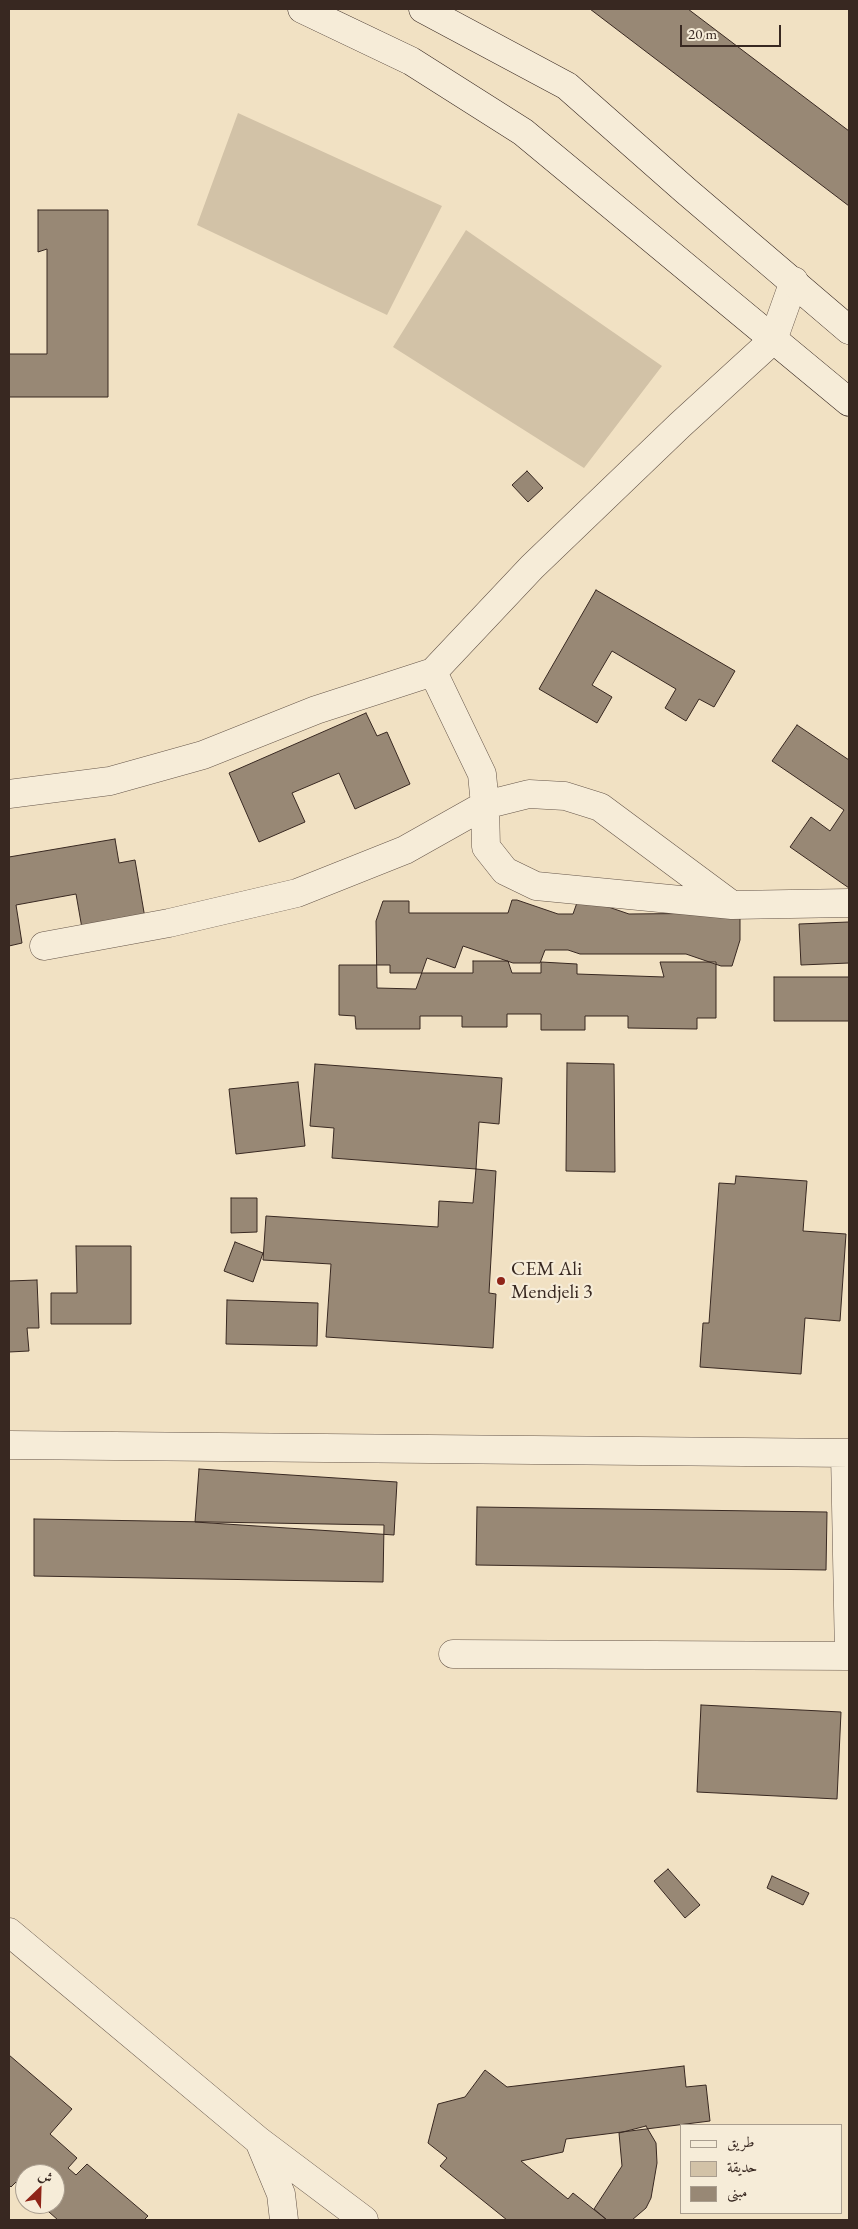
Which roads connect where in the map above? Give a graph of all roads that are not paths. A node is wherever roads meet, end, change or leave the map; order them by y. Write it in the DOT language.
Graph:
graph roads {
  1 [pos="302,9"];
  2 [pos="424,9"];
  3 [pos="794,281"];
  4 [pos="849,330"];
  5 [pos="773,340"];
  6 [pos="849,402"];
  7 [pos="433,672"];
  8 [pos="9,794"];
  9 [pos="485,805"];
  10 [pos="849,903"];
  11 [pos="732,905"];
  12 [pos="44,946"];
  13 [pos="9,1445"];
  14 [pos="847,1453"];
  15 [pos="454,1654"];
  16 [pos="849,1656"];
  17 [pos="9,1932"];
  18 [pos="260,2141"];
  19 [pos="284,2220"];
  20 [pos="364,2220"];
  1 -- 5 [label="street"];
  2 -- 3 [label="street"];
  3 -- 4 [label="street"];
  3 -- 5 [label="street"];
  5 -- 6 [label="street"];
  5 -- 7 [label="street"];
  7 -- 8 [label="street"];
  7 -- 9 [label="street"];
  9 -- 11 [label="street"];
  9 -- 11 [label="street"];
  9 -- 12 [label="street"];
  10 -- 11 [label="street"];
  13 -- 14 [label="street"];
  14 -- 16 [label="street"];
  15 -- 16 [label="street"];
  17 -- 18 [label="street"];
  18 -- 19 [label="street"];
  18 -- 20 [label="street"];
}
